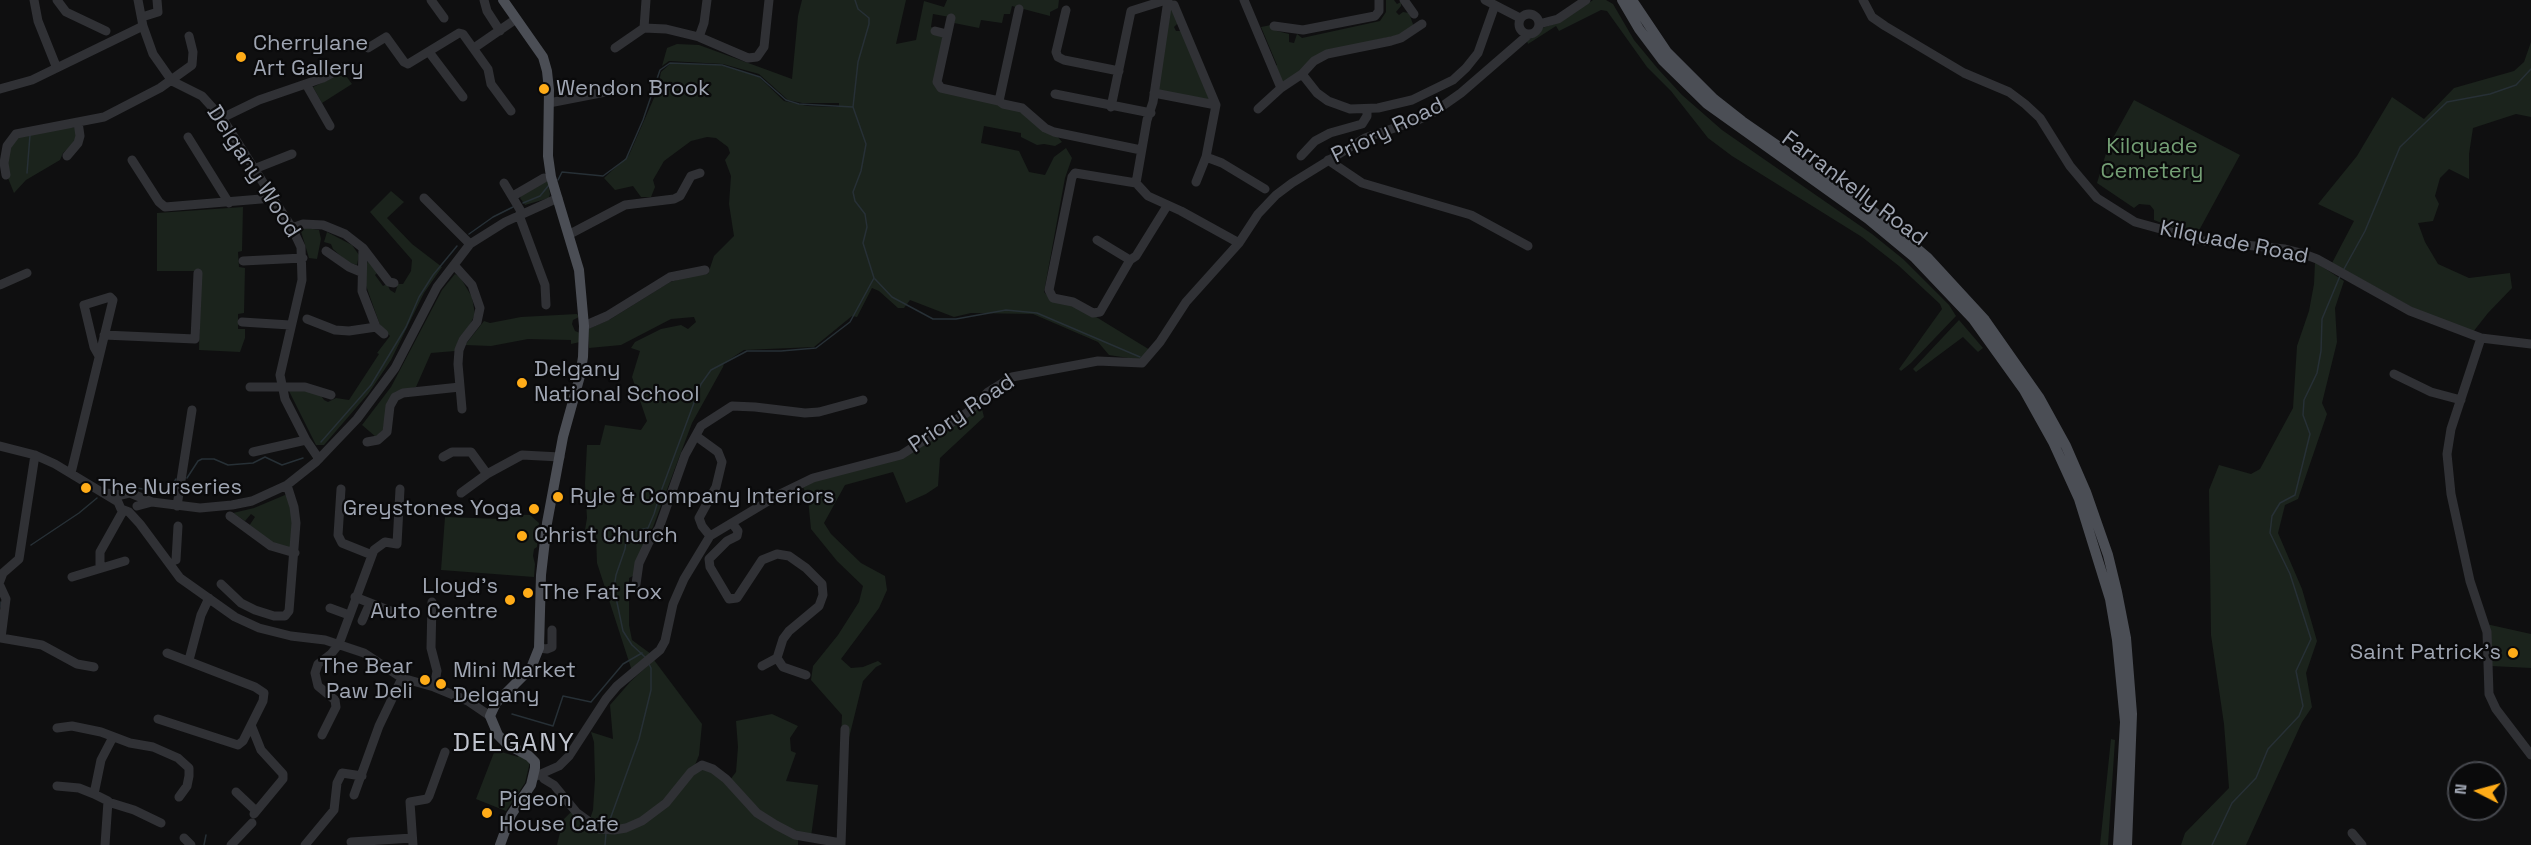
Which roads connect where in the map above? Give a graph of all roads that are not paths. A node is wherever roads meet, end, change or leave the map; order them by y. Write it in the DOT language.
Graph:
graph roads {
  1 [pos="34,0"];
  2 [pos="57,0"];
  3 [pos="138,0"];
  4 [pos="157,0"];
  5 [pos="431,0"];
  6 [pos="484,0"];
  7 [pos="503,0"];
  8 [pos="646,0"];
  9 [pos="707,0"];
  10 [pos="769,0"];
  11 [pos="1244,0"];
  12 [pos="1379,0"];
  13 [pos="1404,0"];
  14 [pos="1485,0"];
  15 [pos="1586,0"];
  16 [pos="1863,0"];
  17 [pos="1169,2"];
  18 [pos="1624,2"];
  19 [pos="1495,5"];
  20 [pos="1019,9"];
  21 [pos="1066,10"];
  22 [pos="1414,14"];
  23 [pos="444,18"];
  24 [pos="951,18"];
  25 [pos="1520,18"];
  26 [pos="516,19"];
  27 [pos="142,21"];
  28 [pos="1006,22"];
  29 [pos="1422,24"];
  30 [pos="1539,24"];
  31 [pos="1016,25"];
  32 [pos="1274,26"];
  33 [pos="644,28"];
  34 [pos="1294,29"];
  35 [pos="106,31"];
  36 [pos="500,31"];
  37 [pos="935,31"];
  38 [pos="1524,32"];
  39 [pos="947,34"];
  40 [pos="189,36"];
  41 [pos="699,38"];
  42 [pos="1292,41"];
  43 [pos="368,48"];
  44 [pos="474,48"];
  45 [pos="615,48"];
  46 [pos="429,52"];
  47 [pos="56,66"];
  48 [pos="342,68"];
  49 [pos="1119,71"];
  50 [pos="1302,74"];
  51 [pos="172,81"];
  52 [pos="306,84"];
  53 [pos="626,88"];
  54 [pos="1281,88"];
  55 [pos="0,90"];
  56 [pos="1154,93"];
  57 [pos="1055,94"];
  58 [pos="463,97"];
  59 [pos="999,101"];
  60 [pos="549,103"];
  61 [pos="1215,105"];
  62 [pos="1111,107"];
  63 [pos="1258,109"];
  64 [pos="1367,110"];
  65 [pos="511,111"];
  66 [pos="1151,113"];
  67 [pos="222,118"];
  68 [pos="78,122"];
  69 [pos="330,126"];
  70 [pos="188,136"];
  71 [pos="1141,150"];
  72 [pos="292,154"];
  73 [pos="67,156"];
  74 [pos="1301,156"];
  75 [pos="1206,157"];
  76 [pos="132,160"];
  77 [pos="1328,160"];
  78 [pos="254,169"];
  79 [pos="1260,172"];
  80 [pos="700,174"];
  81 [pos="6,175"];
  82 [pos="547,177"];
  83 [pos="1196,182"];
  84 [pos="504,183"];
  85 [pos="1136,183"];
  86 [pos="1255,183"];
  87 [pos="1265,189"];
  88 [pos="513,196"];
  89 [pos="273,198"];
  90 [pos="424,198"];
  91 [pos="558,199"];
  92 [pos="229,202"];
  93 [pos="1167,206"];
  94 [pos="520,214"];
  95 [pos="292,228"];
  96 [pos="570,234"];
  97 [pos="1096,240"];
  98 [pos="1239,243"];
  99 [pos="470,244"];
  100 [pos="1528,246"];
  101 [pos="363,248"];
  102 [pos="326,251"];
  103 [pos="303,258"];
  104 [pos="1130,260"];
  105 [pos="243,261"];
  106 [pos="454,265"];
  107 [pos="705,270"];
  108 [pos="361,272"];
  109 [pos="27,273"];
  110 [pos="198,273"];
  111 [pos="394,284"];
  112 [pos="0,285"];
  113 [pos="546,305"];
  114 [pos="307,319"];
  115 [pos="242,322"];
  116 [pos="290,324"];
  117 [pos="584,326"];
  118 [pos="104,335"];
  119 [pos="2481,338"];
  120 [pos="2531,344"];
  121 [pos="99,356"];
  122 [pos="2394,374"];
  123 [pos="281,385"];
  124 [pos="250,387"];
  125 [pos="460,387"];
  126 [pos="331,394"];
  127 [pos="863,400"];
  128 [pos="2461,400"];
  129 [pos="462,409"];
  130 [pos="192,410"];
  131 [pos="696,436"];
  132 [pos="306,440"];
  133 [pos="367,442"];
  134 [pos="0,446"];
  135 [pos="254,452"];
  136 [pos="35,455"];
  137 [pos="442,457"];
  138 [pos="560,457"];
  139 [pos="319,459"];
  140 [pos="71,473"];
  141 [pos="487,474"];
  142 [pos="287,485"];
  143 [pos="341,489"];
  144 [pos="400,489"];
  145 [pos="461,494"];
  146 [pos="129,504"];
  147 [pos="177,506"];
  148 [pos="230,516"];
  149 [pos="732,523"];
  150 [pos="178,526"];
  151 [pos="710,536"];
  152 [pos="177,541"];
  153 [pos="158,550"];
  154 [pos="295,553"];
  155 [pos="372,555"];
  156 [pos="176,560"];
  157 [pos="125,561"];
  158 [pos="100,568"];
  159 [pos="72,577"];
  160 [pos="0,584"];
  161 [pos="221,584"];
  162 [pos="636,584"];
  163 [pos="355,597"];
  164 [pos="209,598"];
  165 [pos="432,602"];
  166 [pos="370,603"];
  167 [pos="330,608"];
  168 [pos="393,612"];
  169 [pos="349,615"];
  170 [pos="362,621"];
  171 [pos="552,630"];
  172 [pos="339,644"];
  173 [pos="538,648"];
  174 [pos="167,653"];
  175 [pos="777,658"];
  176 [pos="189,660"];
  177 [pos="94,666"];
  178 [pos="762,666"];
  179 [pos="806,675"];
  180 [pos="402,678"];
  181 [pos="434,687"];
  182 [pos="490,716"];
  183 [pos="158,719"];
  184 [pos="251,725"];
  185 [pos="57,728"];
  186 [pos="844,729"];
  187 [pos="322,735"];
  188 [pos="113,737"];
  189 [pos="2526,742"];
  190 [pos="445,752"];
  191 [pos="2531,755"];
  192 [pos="440,768"];
  193 [pos="450,771"];
  194 [pos="362,776"];
  195 [pos="538,776"];
  196 [pos="57,786"];
  197 [pos="236,792"];
  198 [pos="94,794"];
  199 [pos="354,795"];
  200 [pos="193,797"];
  201 [pos="108,802"];
  202 [pos="254,816"];
  203 [pos="161,823"];
  204 [pos="2352,833"];
  205 [pos="412,841"];
  206 [pos="351,842"];
  207 [pos="841,844"];
  208 [pos="105,845"];
  209 [pos="231,845"];
  210 [pos="305,845"];
  211 [pos="500,845"];
  212 [pos="2118,845"];
  213 [pos="2127,845"];
  214 [pos="2362,845"];
  1 -- 47 [label="street"];
  2 -- 35 [label="street"];
  3 -- 27 [label="street, Delgany Wood"];
  4 -- 27 [label="street"];
  5 -- 23 [label="street"];
  6 -- 36 [label="street"];
  7 -- 26 [label="main road"];
  8 -- 33 [label="street"];
  9 -- 41 [label="street"];
  10 -- 41 [label="street"];
  11 -- 54 [label="street"];
  12 -- 34 [label="street"];
  13 -- 22 [label="street"];
  14 -- 19 [label="street"];
  15 -- 30 [label="street"];
  16 -- 119 [label="street, Kilquade Road"];
  17 -- 49 [label="street"];
  17 -- 56 [label="street"];
  17 -- 61 [label="street"];
  18 -- 212 [label="main road, Farrankelly Road"];
  18 -- 213 [label="main road, Farrankelly Road"];
  19 -- 25 [label="street"];
  19 -- 64 [label="street"];
  20 -- 31 [label="street"];
  21 -- 49 [label="street"];
  24 -- 39 [label="street"];
  25 -- 30 [label="street"];
  25 -- 38 [label="street"];
  26 -- 36 [label="street"];
  26 -- 60 [label="main road"];
  27 -- 47 [label="street"];
  27 -- 51 [label="street, Delgany Wood"];
  28 -- 31 [label="street"];
  29 -- 50 [label="street"];
  30 -- 38 [label="street"];
  31 -- 59 [label="street"];
  32 -- 34 [label="street"];
  33 -- 41 [label="street"];
  33 -- 45 [label="street"];
  34 -- 42 [label="street"];
  36 -- 44 [label="street"];
  37 -- 39 [label="street"];
  38 -- 77 [label="street, Priory Road"];
  39 -- 59 [label="street"];
  40 -- 51 [label="street"];
  43 -- 46 [label="street"];
  44 -- 46 [label="street"];
  44 -- 65 [label="street"];
  46 -- 58 [label="street"];
  47 -- 55 [label="street"];
  48 -- 52 [label="street"];
  49 -- 62 [label="street"];
  50 -- 54 [label="street"];
  50 -- 64 [label="street"];
  51 -- 67 [label="street, Delgany Wood"];
  51 -- 68 [label="street"];
  52 -- 67 [label="street"];
  52 -- 69 [label="street"];
  53 -- 60 [label="street"];
  54 -- 63 [label="street"];
  56 -- 61 [label="street"];
  56 -- 66 [label="street"];
  57 -- 62 [label="street"];
  59 -- 71 [label="street"];
  60 -- 82 [label="main road"];
  61 -- 75 [label="street"];
  62 -- 66 [label="street"];
  64 -- 74 [label="street"];
  66 -- 71 [label="street"];
  67 -- 78 [label="street, Delgany Wood"];
  68 -- 73 [label="street"];
  68 -- 81 [label="street"];
  70 -- 92 [label="street"];
  71 -- 85 [label="street"];
  72 -- 78 [label="street"];
  75 -- 83 [label="street"];
  75 -- 86 [label="street"];
  76 -- 92 [label="street"];
  77 -- 98 [label="street, Priory Road"];
  77 -- 100 [label="street"];
  78 -- 89 [label="street, Delgany Wood"];
  79 -- 86 [label="street"];
  80 -- 96 [label="street"];
  82 -- 88 [label="street"];
  82 -- 91 [label="main road"];
  84 -- 88 [label="street"];
  85 -- 93 [label="street"];
  85 -- 104 [label="street"];
  86 -- 87 [label="street"];
  88 -- 94 [label="street"];
  89 -- 92 [label="street"];
  89 -- 95 [label="street, Delgany Wood"];
  90 -- 99 [label="street"];
  91 -- 94 [label="street"];
  91 -- 96 [label="main road"];
  93 -- 98 [label="street"];
  93 -- 104 [label="street"];
  94 -- 99 [label="street"];
  94 -- 113 [label="street"];
  95 -- 101 [label="street"];
  95 -- 103 [label="street, Delgany Wood"];
  96 -- 117 [label="main road"];
  97 -- 104 [label="street"];
  98 -- 149 [label="street, Priory Road"];
  99 -- 106 [label="street"];
  101 -- 108 [label="street"];
  101 -- 111 [label="street"];
  102 -- 108 [label="street"];
  103 -- 105 [label="street"];
  103 -- 116 [label="street, Delgany Wood"];
  106 -- 125 [label="street"];
  106 -- 139 [label="street"];
  107 -- 117 [label="street"];
  108 -- 114 [label="street"];
  109 -- 112 [label="street"];
  110 -- 118 [label="street"];
  115 -- 116 [label="street"];
  116 -- 123 [label="street, Delgany Wood"];
  117 -- 138 [label="main road"];
  118 -- 121 [label="street"];
  118 -- 121 [label="street"];
  119 -- 120 [label="street, Kilquade Road"];
  119 -- 128 [label="street"];
  121 -- 140 [label="street"];
  122 -- 128 [label="street"];
  123 -- 124 [label="street"];
  123 -- 126 [label="street"];
  123 -- 132 [label="street"];
  125 -- 129 [label="street"];
  125 -- 133 [label="street"];
  127 -- 131 [label="street"];
  128 -- 189 [label="street"];
  130 -- 147 [label="street"];
  131 -- 151 [label="street"];
  131 -- 162 [label="street"];
  132 -- 135 [label="street"];
  132 -- 139 [label="street"];
  134 -- 136 [label="street"];
  136 -- 140 [label="street"];
  136 -- 160 [label="street"];
  137 -- 141 [label="street"];
  138 -- 141 [label="street"];
  138 -- 173 [label="main road"];
  139 -- 142 [label="street"];
  140 -- 146 [label="street"];
  141 -- 145 [label="street"];
  142 -- 147 [label="street"];
  142 -- 154 [label="street"];
  143 -- 155 [label="street"];
  144 -- 155 [label="street"];
  146 -- 147 [label="street"];
  146 -- 153 [label="street"];
  146 -- 158 [label="street"];
  148 -- 154 [label="street"];
  149 -- 151 [label="street, Priory Road"];
  149 -- 175 [label="street"];
  150 -- 152 [label="street"];
  151 -- 195 [label="street, Priory Road"];
  152 -- 153 [label="street"];
  152 -- 156 [label="street"];
  153 -- 164 [label="street"];
  154 -- 161 [label="street"];
  155 -- 163 [label="street"];
  157 -- 158 [label="street"];
  158 -- 159 [label="street"];
  160 -- 177 [label="street"];
  163 -- 166 [label="street"];
  163 -- 169 [label="street"];
  164 -- 172 [label="street"];
  164 -- 176 [label="street"];
  165 -- 181 [label="street"];
  166 -- 168 [label="street"];
  166 -- 170 [label="street"];
  167 -- 169 [label="street"];
  169 -- 172 [label="street"];
  171 -- 173 [label="street"];
  172 -- 180 [label="street"];
  172 -- 187 [label="street"];
  173 -- 182 [label="main road"];
  174 -- 176 [label="street"];
  175 -- 178 [label="street"];
  175 -- 179 [label="street"];
  176 -- 184 [label="street"];
  180 -- 181 [label="street"];
  180 -- 194 [label="street"];
  181 -- 182 [label="street"];
  182 -- 195 [label="main road"];
  183 -- 184 [label="street"];
  184 -- 202 [label="street"];
  185 -- 188 [label="street"];
  186 -- 207 [label="street"];
  188 -- 198 [label="street"];
  188 -- 200 [label="street"];
  189 -- 191 [label="street"];
  190 -- 192 [label="street"];
  192 -- 193 [label="street"];
  192 -- 205 [label="street"];
  194 -- 199 [label="street"];
  194 -- 210 [label="street"];
  195 -- 207 [label="street"];
  195 -- 211 [label="main road"];
  196 -- 198 [label="street"];
  197 -- 202 [label="street"];
  198 -- 201 [label="street"];
  201 -- 203 [label="street"];
  201 -- 208 [label="street"];
  202 -- 209 [label="street"];
  204 -- 214 [label="street"];
  205 -- 206 [label="street"];
}
